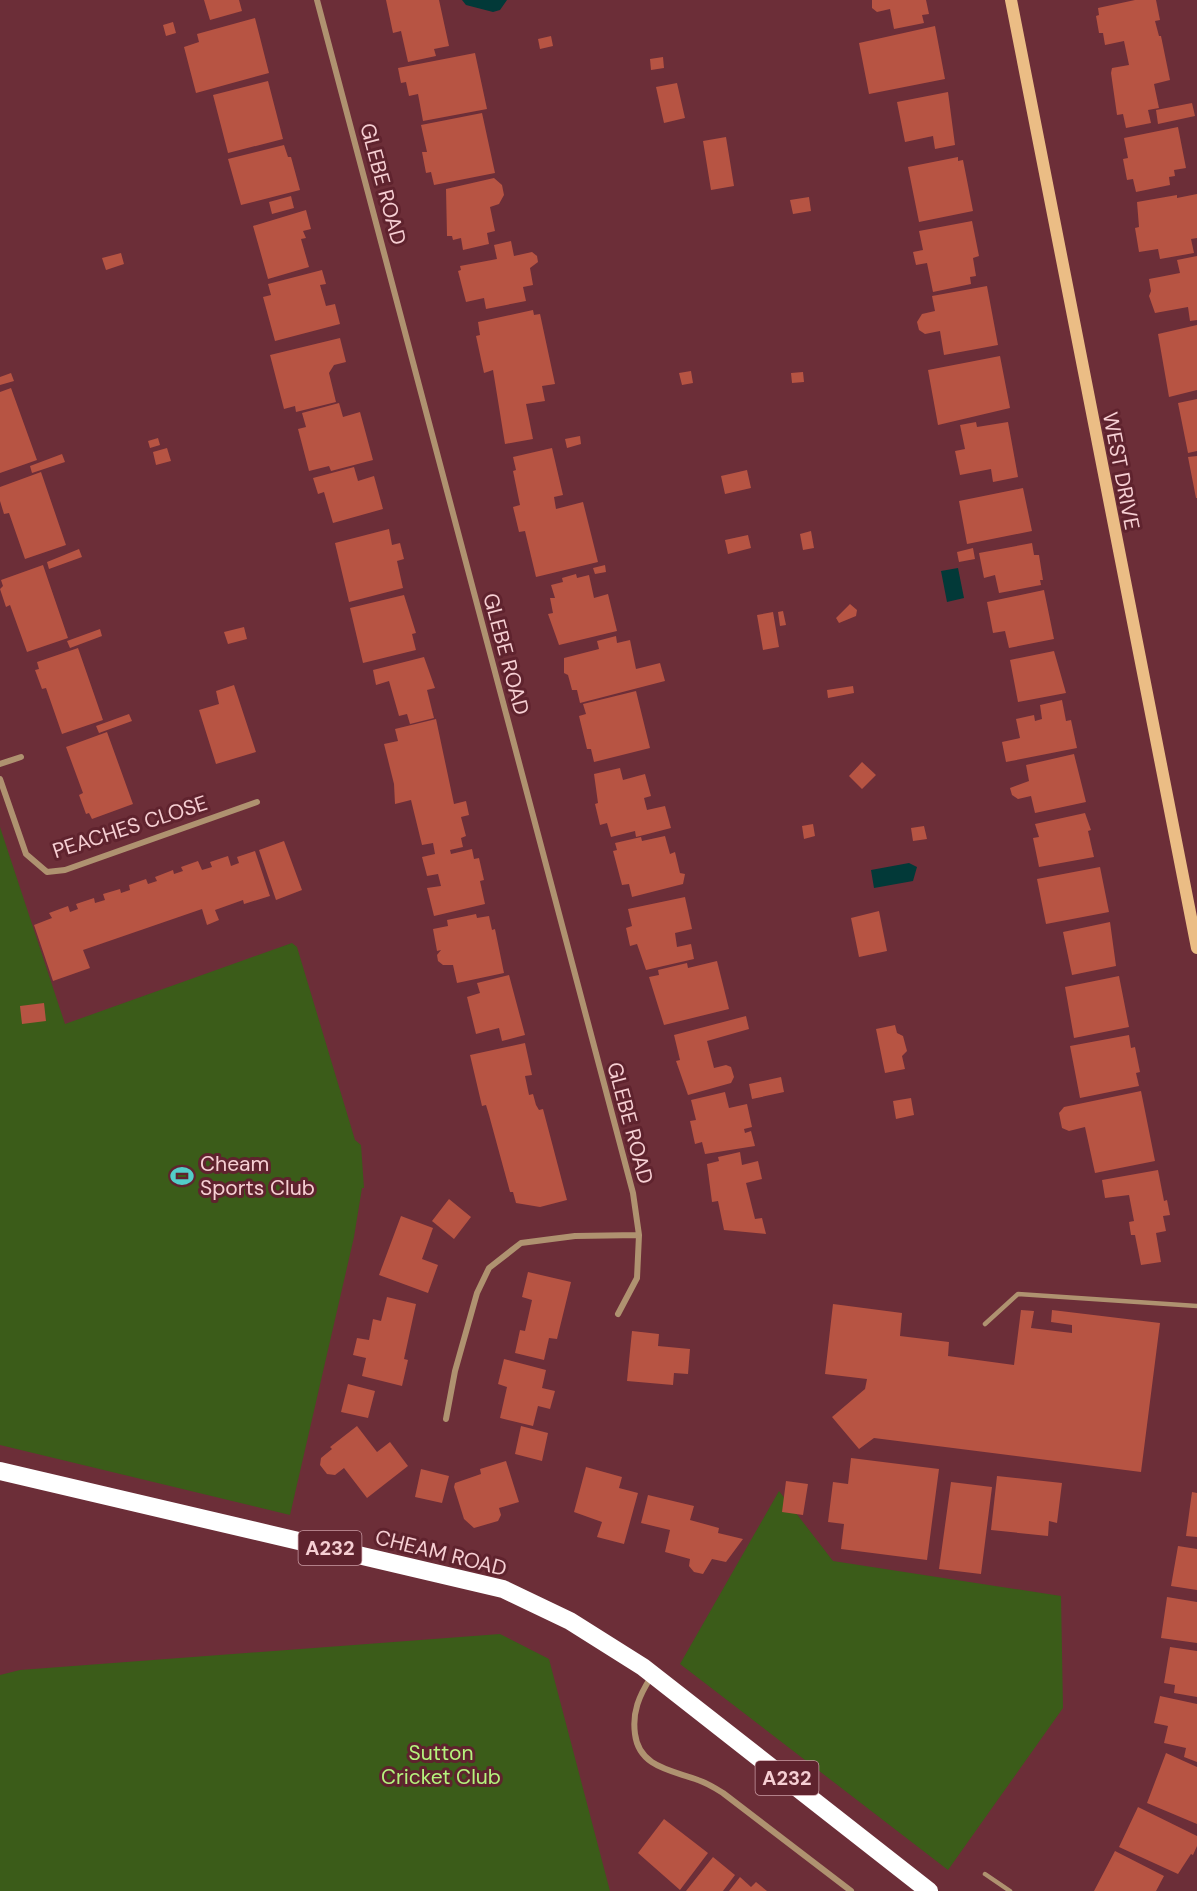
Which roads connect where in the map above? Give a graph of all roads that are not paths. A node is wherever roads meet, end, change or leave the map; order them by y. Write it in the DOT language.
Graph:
graph roads {
  1 [pos="317,0"];
  2 [pos="1011,0"];
  3 [pos="21,757"];
  4 [pos="0,764"];
  5 [pos="0,780"];
  6 [pos="256,802"];
  7 [pos="1197,948"];
  8 [pos="639,1235"];
  9 [pos="1197,1306"];
  10 [pos="618,1314"];
  11 [pos="985,1323"];
  12 [pos="446,1419"];
  13 [pos="0,1471"];
  14 [pos="652,1674"];
  15 [pos="985,1874"];
  16 [pos="851,1891"];
  17 [pos="929,1891"];
  18 [pos="1010,1891"];
  1 -- 8 [label="street, GLEBE ROAD"];
  2 -- 7 [label="street, WEST DRIVE"];
  3 -- 4 [label="street"];
  5 -- 6 [label="street, PEACHES CLOSE"];
  8 -- 10 [label="street, GLEBE ROAD"];
  8 -- 12 [label="street"];
  9 -- 11 [label="lane"];
  13 -- 14 [label="highway, CHEAM ROAD / A232"];
  14 -- 16 [label="street"];
  14 -- 17 [label="highway, CHEAM ROAD / A232"];
  15 -- 18 [label="lane"];
}
